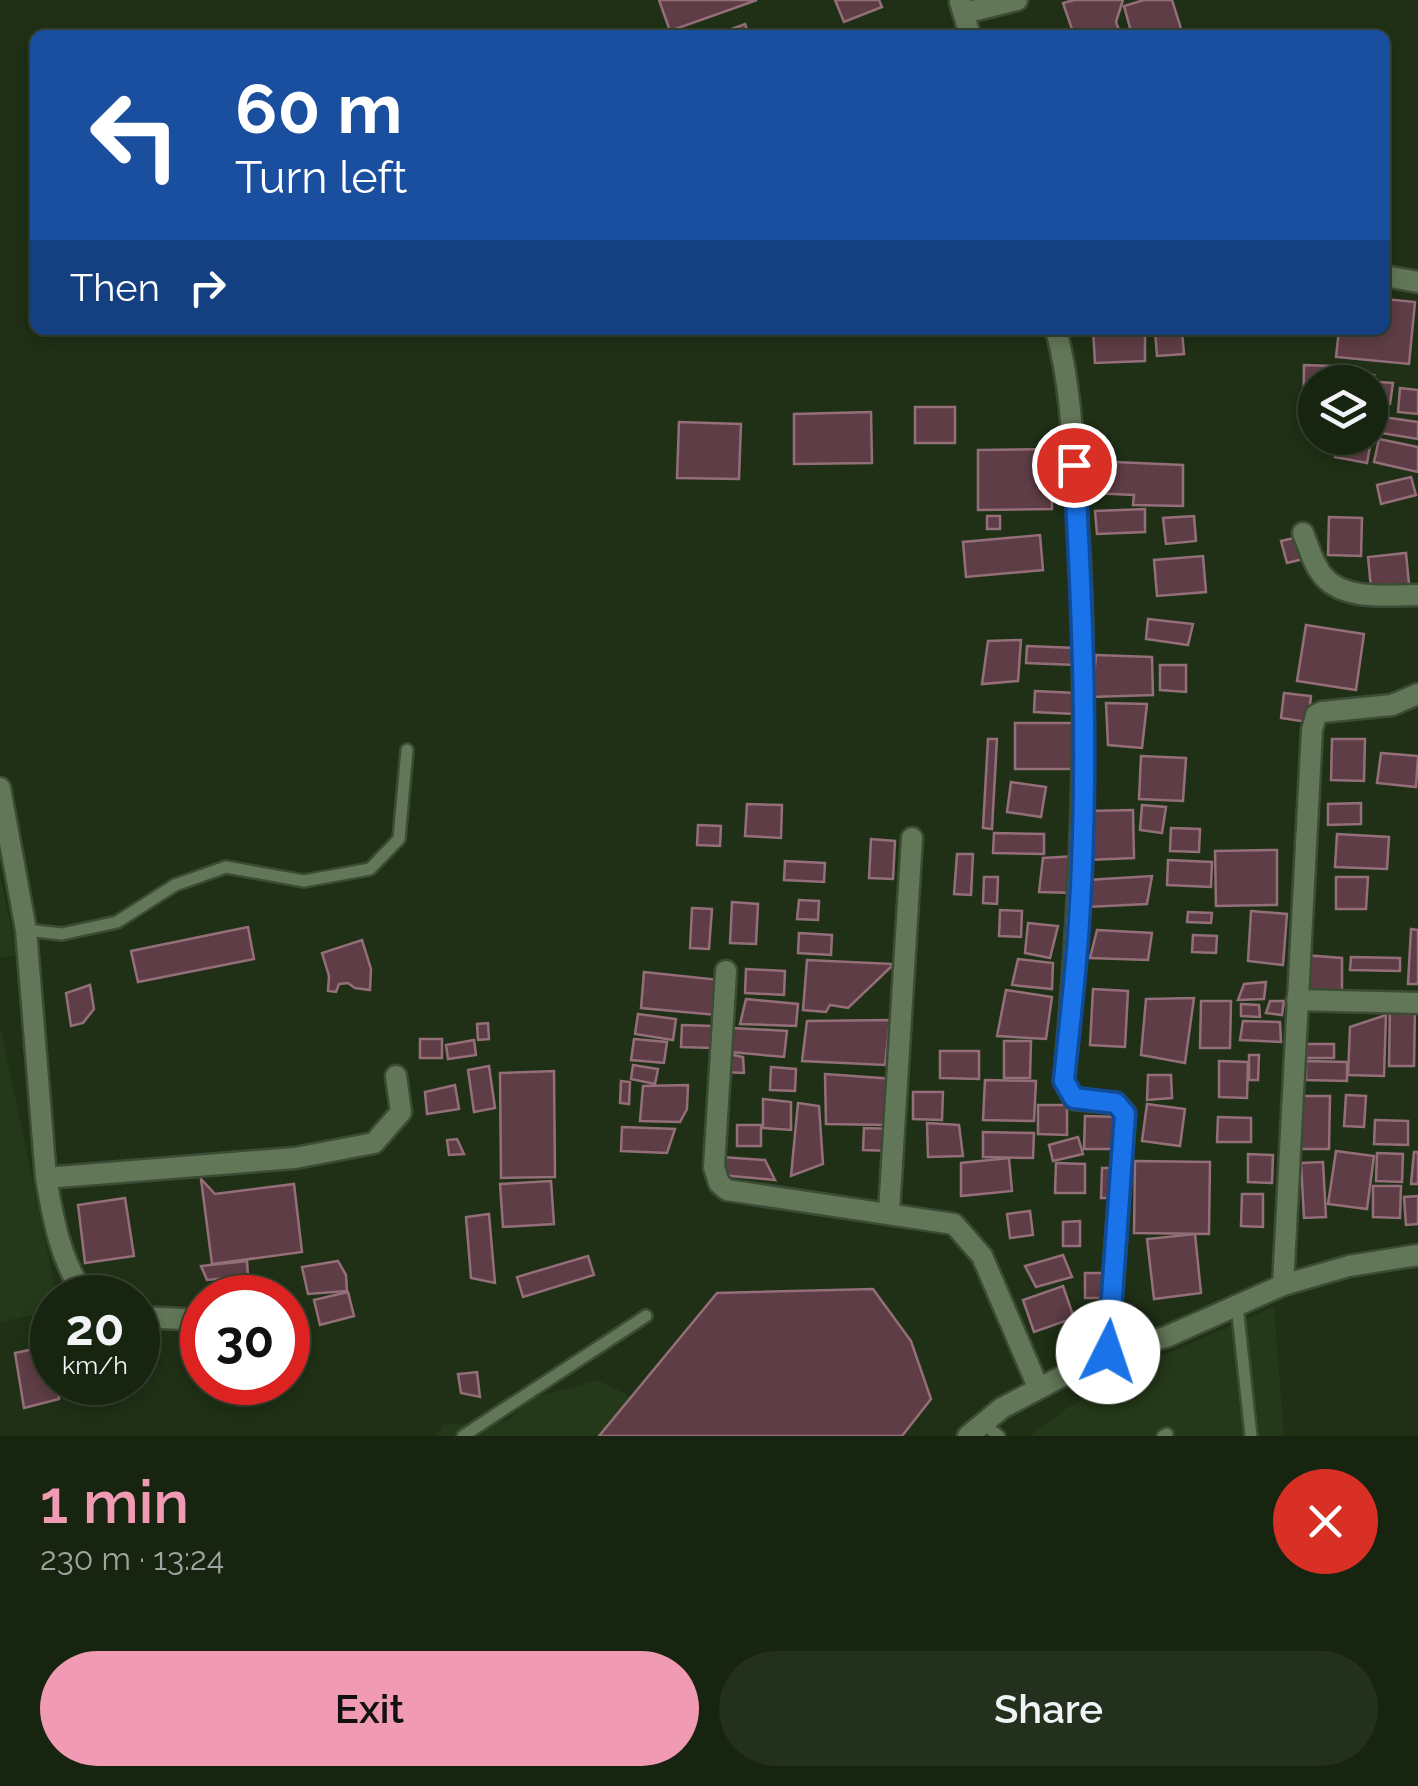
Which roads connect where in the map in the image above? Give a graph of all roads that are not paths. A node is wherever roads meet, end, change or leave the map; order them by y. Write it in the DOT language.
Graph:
graph roads {
  1 [pos="1017,0"];
  2 [pos="962,6"];
  3 [pos="1390,277"];
  4 [pos="1418,282"];
  5 [pos="1057,335"];
  6 [pos="1303,533"];
  7 [pos="1418,595"];
  8 [pos="1418,694"];
  9 [pos="406,750"];
  10 [pos="0,788"];
  11 [pos="912,838"];
  12 [pos="26,930"];
  13 [pos="726,970"];
  14 [pos="1296,1000"];
  15 [pos="1418,1004"];
  16 [pos="396,1076"];
  17 [pos="46,1178"];
  18 [pos="888,1212"];
  19 [pos="1418,1255"];
  20 [pos="73,1275"];
  21 [pos="1284,1285"];
  22 [pos="1237,1305"];
  23 [pos="646,1316"];
  24 [pos="1108,1352"];
  25 [pos="1038,1387"];
  26 [pos="983,1432"];
  27 [pos="462,1436"];
  28 [pos="1251,1436"];
  1 -- 2 [label="street"];
  3 -- 4 [label="street"];
  5 -- 24 [label="street"];
  6 -- 7 [label="street"];
  8 -- 14 [label="street"];
  9 -- 12 [label="lane"];
  10 -- 12 [label="street"];
  11 -- 18 [label="street"];
  12 -- 17 [label="street"];
  13 -- 18 [label="street"];
  14 -- 15 [label="street"];
  14 -- 21 [label="street"];
  16 -- 17 [label="street"];
  17 -- 20 [label="street"];
  18 -- 25 [label="street"];
  19 -- 21 [label="street"];
  21 -- 22 [label="street"];
  22 -- 24 [label="street"];
  22 -- 28 [label="lane"];
  23 -- 27 [label="lane"];
  24 -- 25 [label="street"];
  25 -- 26 [label="street"];
}
